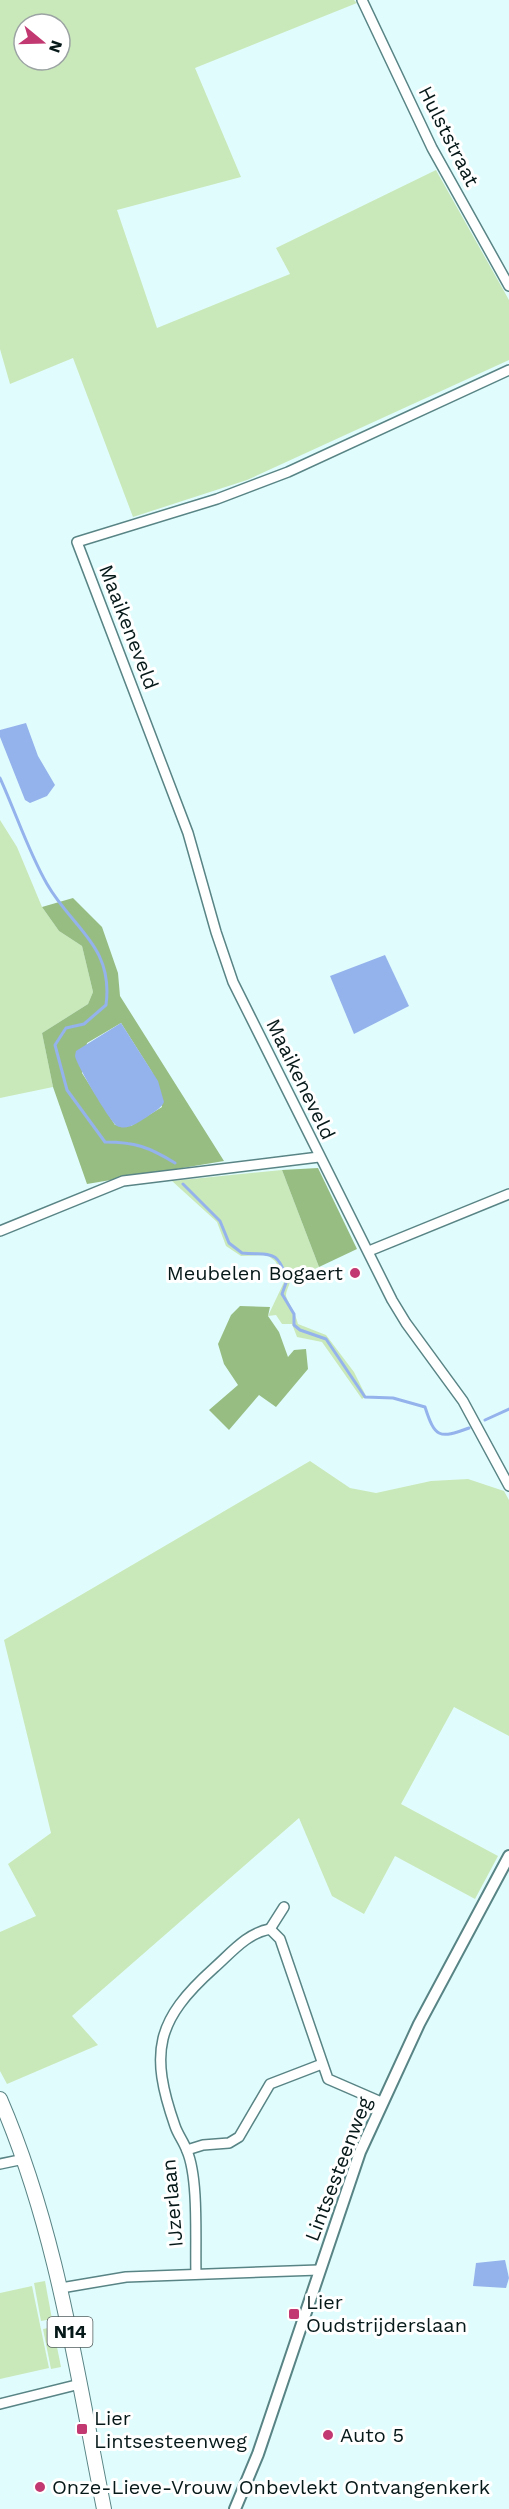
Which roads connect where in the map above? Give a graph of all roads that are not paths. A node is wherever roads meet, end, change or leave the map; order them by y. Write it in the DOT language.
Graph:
graph roads {
  1 [pos="362,0"];
  2 [pos="509,286"];
  3 [pos="509,370"];
  4 [pos="319,1157"];
  5 [pos="509,1194"];
  6 [pos="0,1231"];
  7 [pos="369,1251"];
  8 [pos="509,1486"];
  9 [pos="509,1856"];
  10 [pos="284,1907"];
  11 [pos="270,1929"];
  12 [pos="322,2064"];
  13 [pos="0,2099"];
  14 [pos="381,2102"];
  15 [pos="187,2150"];
  16 [pos="24,2158"];
  17 [pos="0,2164"];
  18 [pos="319,2270"];
  19 [pos="196,2274"];
  20 [pos="60,2288"];
  21 [pos="80,2384"];
  22 [pos="0,2404"];
  23 [pos="104,2509"];
  24 [pos="235,2509"];
  1 -- 2 [label="street, Hulststraat"];
  3 -- 4 [label="street, Maaikeneveld"];
  4 -- 6 [label="street, Maaikeneveld"];
  4 -- 7 [label="street, Maaikeneveld"];
  5 -- 7 [label="street"];
  7 -- 8 [label="street, Maaikeneveld"];
  9 -- 14 [label="street, Lintsesteenweg"];
  10 -- 11 [label="street"];
  11 -- 12 [label="street"];
  11 -- 15 [label="street, IJzerlaan"];
  12 -- 14 [label="street"];
  12 -- 15 [label="street"];
  13 -- 16 [label="main road, N14"];
  14 -- 18 [label="street, Lintsesteenweg"];
  15 -- 19 [label="street, IJzerlaan"];
  16 -- 17 [label="street"];
  16 -- 20 [label="main road, N14"];
  18 -- 19 [label="street"];
  18 -- 24 [label="street, Lintsesteenweg"];
  19 -- 20 [label="street"];
  20 -- 21 [label="main road, N14"];
  21 -- 22 [label="street"];
  21 -- 23 [label="main road, N14"];
}
